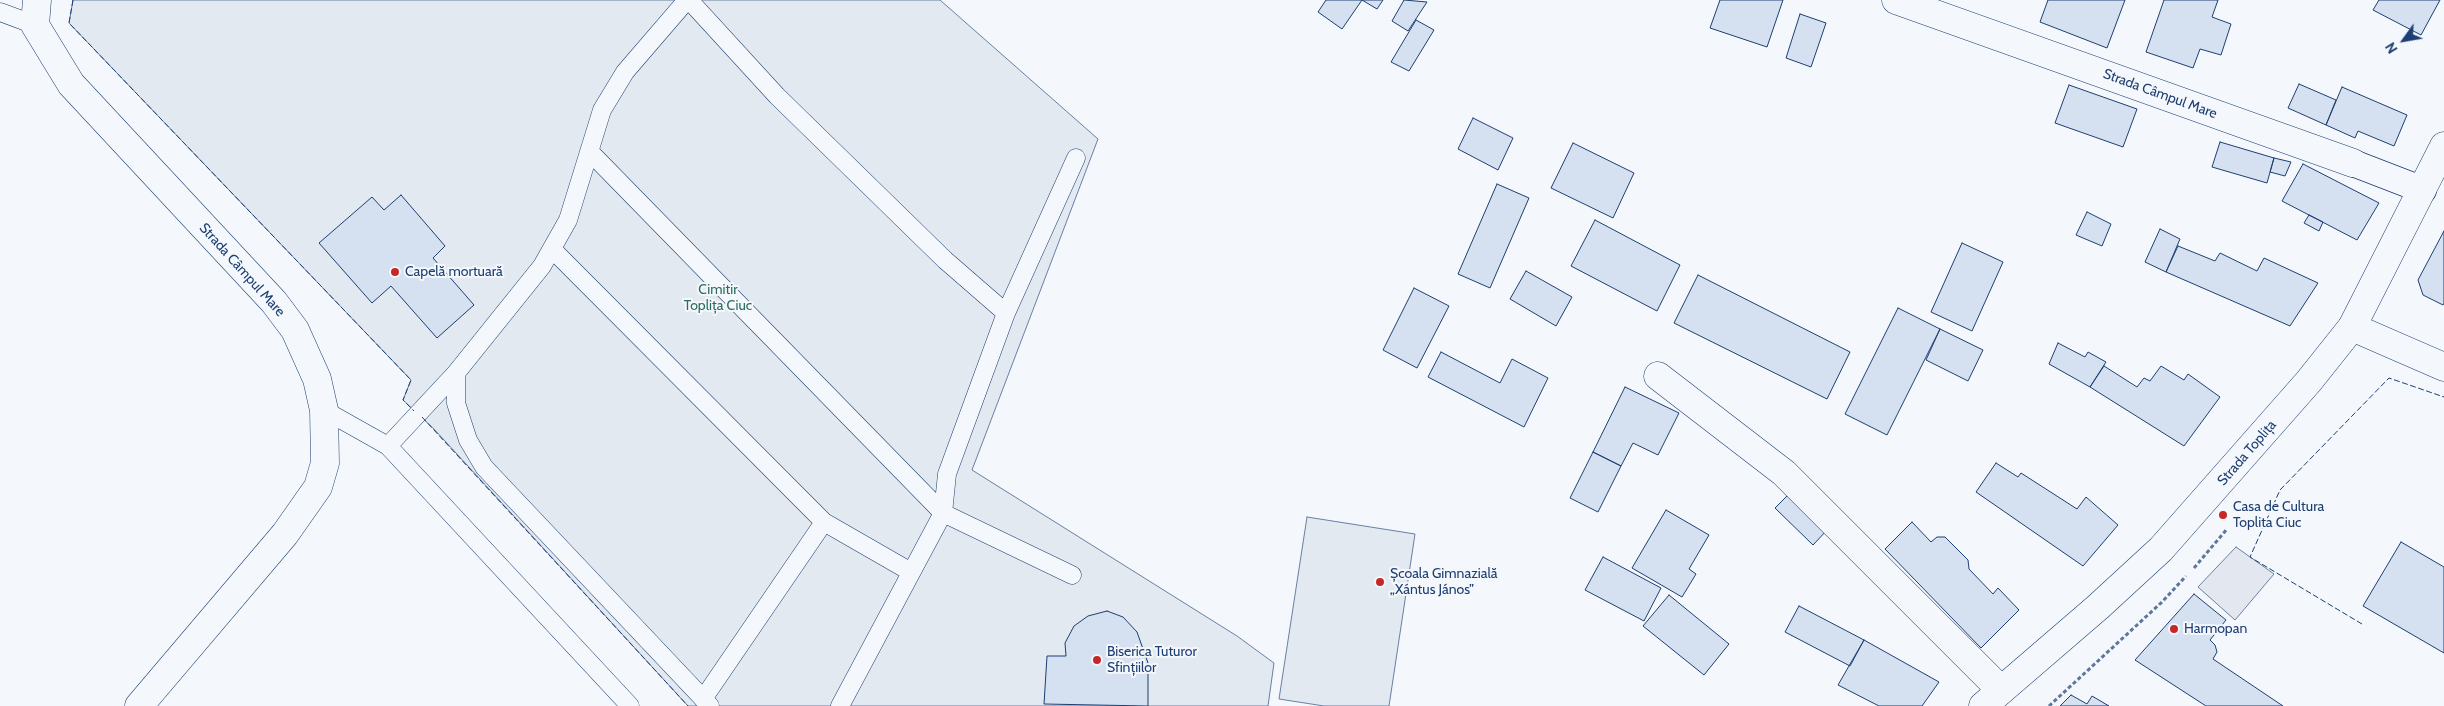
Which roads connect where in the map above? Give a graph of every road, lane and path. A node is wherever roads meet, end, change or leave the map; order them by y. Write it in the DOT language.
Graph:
graph roads {
  1 [pos="688,0"];
  2 [pos="1896,0"];
  3 [pos="0,12"];
  4 [pos="36,13"];
  5 [pos="2444,146"];
  6 [pos="589,151"];
  7 [pos="1076,158"];
  8 [pos="2353,163"];
  9 [pos="2423,190"];
  10 [pos="552,249"];
  11 [pos="1006,313"];
  12 [pos="2352,327"];
  13 [pos="2444,367"];
  14 [pos="456,373"];
  15 [pos="1658,376"];
  16 [pos="324,410"];
  17 [pos="388,446"];
  18 [pos="943,513"];
  19 [pos="824,522"];
  20 [pos="911,572"];
  21 [pos="1072,575"];
  22 [pos="1992,698"];
  23 [pos="706,702"];
  24 [pos="140,706"];
  25 [pos="630,706"];
  26 [pos="840,706"];
  1 -- 6 [label="lane"];
  1 -- 11 [label="lane"];
  2 -- 8 [label="street, Strada Câmpul Mare"];
  3 -- 4 [label="lane"];
  4 -- 16 [label="street, Strada Câmpul Mare"];
  5 -- 9 [label="street, Strada Toplița"];
  6 -- 10 [label="lane"];
  6 -- 18 [label="lane"];
  7 -- 11 [label="lane"];
  8 -- 9 [label="street, Strada Câmpul Mare"];
  9 -- 12 [label="street, Strada Toplița"];
  10 -- 14 [label="lane"];
  10 -- 19 [label="lane"];
  11 -- 18 [label="lane"];
  12 -- 13 [label="street"];
  12 -- 22 [label="street, Strada Toplița"];
  14 -- 17 [label="lane"];
  14 -- 23 [label="lane"];
  15 -- 22 [label="street"];
  16 -- 17 [label="lane"];
  16 -- 24 [label="street, Strada Câmpul Mare"];
  17 -- 25 [label="lane"];
  18 -- 20 [label="lane"];
  18 -- 21 [label="lane"];
  19 -- 20 [label="lane"];
  19 -- 23 [label="lane"];
  20 -- 26 [label="lane"];
}
